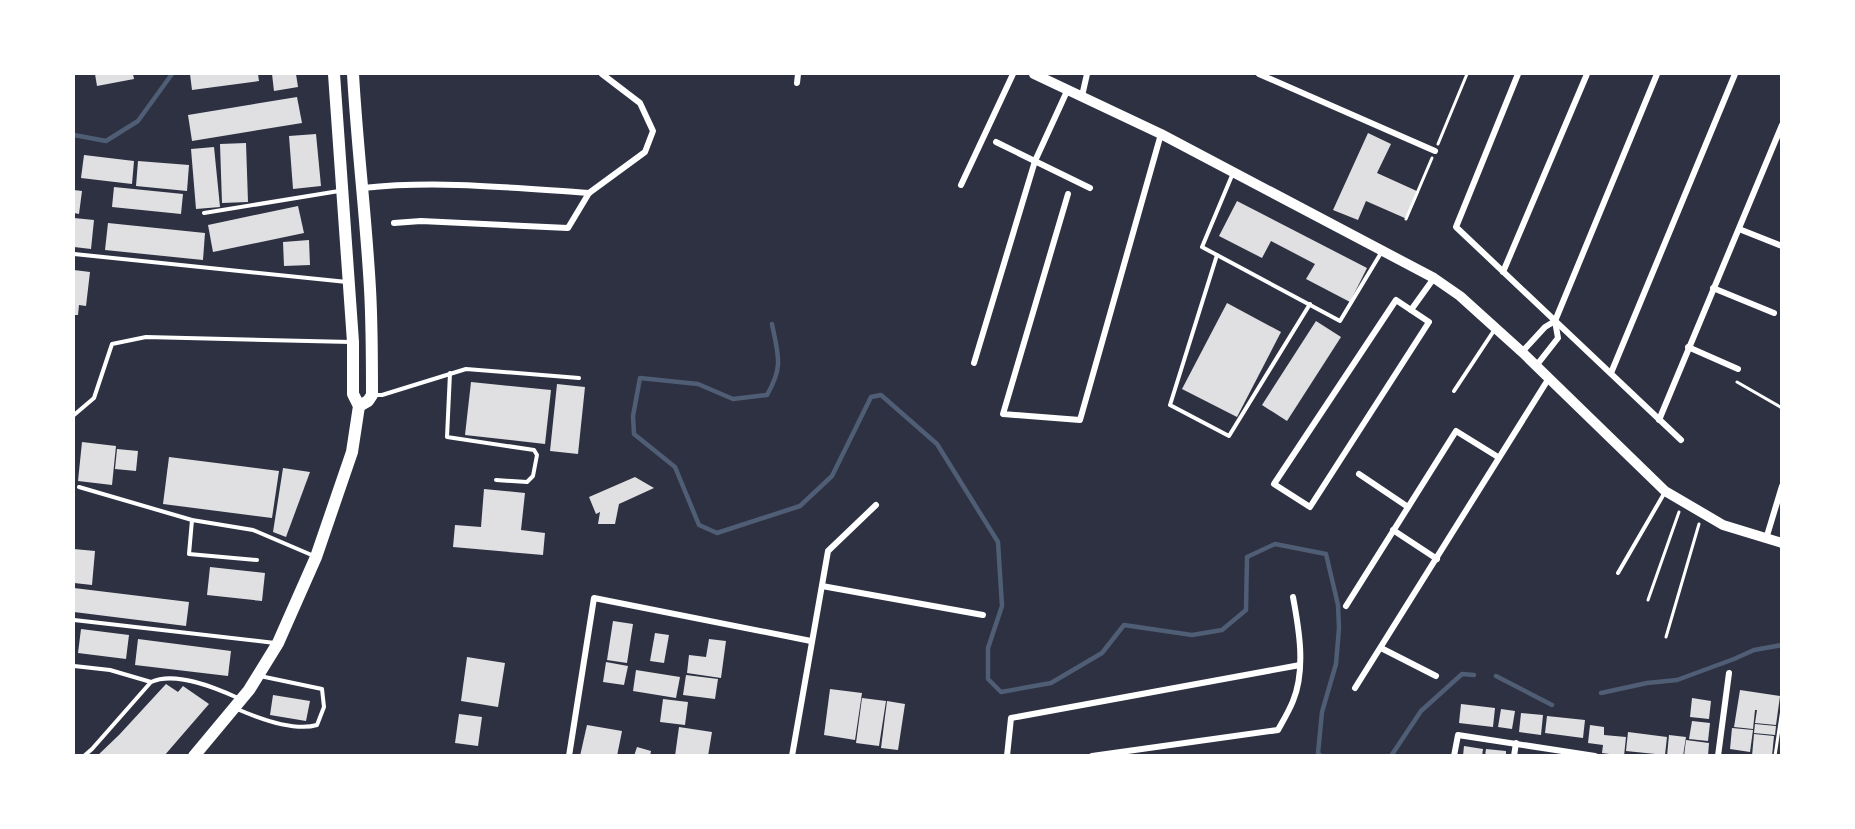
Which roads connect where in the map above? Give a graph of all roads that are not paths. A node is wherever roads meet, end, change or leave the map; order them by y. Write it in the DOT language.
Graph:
graph roads {
  1 [pos="334,74"];
  2 [pos="353,74"];
  3 [pos="602,74"];
  4 [pos="798,74"];
  5 [pos="1013,74"];
  6 [pos="1034,74"];
  7 [pos="1087,74"];
  8 [pos="1259,74"];
  9 [pos="1518,74"];
  10 [pos="1587,74"];
  11 [pos="1657,74"];
  12 [pos="1735,74"];
  13 [pos="797,83"];
  14 [pos="1068,90"];
  15 [pos="1082,96"];
  16 [pos="1782,125"];
  17 [pos="1161,134"];
  18 [pos="996,142"];
  19 [pos="1435,151"];
  20 [pos="1035,161"];
  21 [pos="1233,172"];
  22 [pos="961,184"];
  23 [pos="362,188"];
  24 [pos="1090,188"];
  25 [pos="341,190"];
  26 [pos="589,193"];
  27 [pos="1068,194"];
  28 [pos="204,213"];
  29 [pos="394,223"];
  30 [pos="1738,229"];
  31 [pos="1782,246"];
  32 [pos="1383,250"];
  33 [pos="74,254"];
  34 [pos="1216,255"];
  35 [pos="1503,272"];
  36 [pos="1434,278"];
  37 [pos="349,282"];
  38 [pos="1713,288"];
  39 [pos="1310,304"];
  40 [pos="1412,310"];
  41 [pos="1774,313"];
  42 [pos="1556,321"];
  43 [pos="1495,328"];
  44 [pos="353,342"];
  45 [pos="1688,347"];
  46 [pos="1522,352"];
  47 [pos="975,363"];
  48 [pos="1536,366"];
  49 [pos="1738,369"];
  50 [pos="1611,373"];
  51 [pos="450,374"];
  52 [pos="579,378"];
  53 [pos="1549,378"];
  54 [pos="1454,391"];
  55 [pos="372,395"];
  56 [pos="359,406"];
  57 [pos="74,415"];
  58 [pos="1659,420"];
  59 [pos="1681,440"];
  60 [pos="1498,457"];
  61 [pos="1359,474"];
  62 [pos="496,480"];
  63 [pos="1782,486"];
  64 [pos="79,487"];
  65 [pos="1665,491"];
  66 [pos="876,505"];
  67 [pos="1408,507"];
  68 [pos="192,520"];
  69 [pos="1393,530"];
  70 [pos="1766,539"];
  71 [pos="1782,543"];
  72 [pos="316,557"];
  73 [pos="1437,559"];
  74 [pos="257,560"];
  75 [pos="1618,573"];
  76 [pos="822,586"];
  77 [pos="1293,597"];
  78 [pos="1346,606"];
  79 [pos="982,615"];
  80 [pos="74,620"];
  81 [pos="811,641"];
  82 [pos="278,643"];
  83 [pos="1381,648"];
  84 [pos="1300,665"];
  85 [pos="74,666"];
  86 [pos="1730,673"];
  87 [pos="258,676"];
  88 [pos="1436,676"];
  89 [pos="151,682"];
  90 [pos="1355,688"];
  91 [pos="237,703"];
  92 [pos="1516,743"];
  93 [pos="1125,753"];
  94 [pos="84,756"];
  95 [pos="194,756"];
  96 [pos="569,756"];
  97 [pos="792,756"];
  98 [pos="1007,756"];
  99 [pos="1092,756"];
  100 [pos="1454,756"];
  101 [pos="1515,756"];
  102 [pos="1595,756"];
  103 [pos="1718,756"];
  1 -- 25 [label="main road"];
  2 -- 23 [label="main road"];
  3 -- 26 [label="street"];
  4 -- 13 [label="street"];
  5 -- 22 [label="street"];
  6 -- 14 [label="street"];
  7 -- 15 [label="street"];
  8 -- 19 [label="street"];
  9 -- 35 [label="street"];
  10 -- 35 [label="street"];
  11 -- 42 [label="street"];
  12 -- 50 [label="street"];
  14 -- 15 [label="street"];
  14 -- 20 [label="street"];
  15 -- 17 [label="street"];
  16 -- 30 [label="street"];
  17 -- 21 [label="street"];
  17 -- 27 [label="street"];
  18 -- 20 [label="street"];
  20 -- 24 [label="street"];
  20 -- 47 [label="street"];
  21 -- 32 [label="street"];
  21 -- 34 [label="lane"];
  23 -- 26 [label="street"];
  23 -- 55 [label="main road"];
  25 -- 28 [label="lane"];
  25 -- 37 [label="main road"];
  26 -- 29 [label="street"];
  30 -- 31 [label="street"];
  30 -- 38 [label="street"];
  32 -- 36 [label="street"];
  32 -- 39 [label="lane"];
  33 -- 37 [label="lane"];
  34 -- 39 [label="lane"];
  34 -- 39 [label="lane"];
  35 -- 42 [label="street"];
  36 -- 40 [label="street"];
  36 -- 43 [label="street"];
  37 -- 44 [label="main road"];
  38 -- 41 [label="street"];
  38 -- 45 [label="street"];
  40 -- 40 [label="street"];
  42 -- 46 [label="street"];
  42 -- 48 [label="street"];
  42 -- 50 [label="street"];
  43 -- 46 [label="street"];
  43 -- 54 [label="lane"];
  44 -- 56 [label="main road"];
  44 -- 57 [label="lane"];
  45 -- 49 [label="street"];
  45 -- 58 [label="street"];
  46 -- 48 [label="street"];
  48 -- 53 [label="street"];
  50 -- 58 [label="street"];
  51 -- 52 [label="lane"];
  51 -- 55 [label="lane"];
  51 -- 62 [label="lane"];
  53 -- 60 [label="street"];
  53 -- 65 [label="street"];
  55 -- 56 [label="main road"];
  56 -- 72 [label="main road"];
  58 -- 59 [label="street"];
  60 -- 67 [label="street"];
  60 -- 73 [label="street"];
  61 -- 67 [label="street"];
  63 -- 70 [label="street"];
  64 -- 68 [label="lane"];
  65 -- 70 [label="street"];
  65 -- 75 [label="lane"];
  66 -- 76 [label="street"];
  67 -- 69 [label="street"];
  68 -- 72 [label="lane"];
  68 -- 74 [label="lane"];
  69 -- 73 [label="street"];
  69 -- 78 [label="street"];
  70 -- 71 [label="street"];
  72 -- 82 [label="main road"];
  73 -- 83 [label="street"];
  76 -- 79 [label="street"];
  76 -- 81 [label="street"];
  77 -- 84 [label="street"];
  80 -- 82 [label="lane"];
  81 -- 96 [label="street"];
  81 -- 97 [label="street"];
  82 -- 87 [label="main road"];
  83 -- 88 [label="street"];
  83 -- 90 [label="street"];
  84 -- 93 [label="street"];
  84 -- 98 [label="street"];
  85 -- 89 [label="lane"];
  86 -- 103 [label="street"];
  87 -- 91 [label="main road"];
  87 -- 91 [label="lane"];
  89 -- 91 [label="lane"];
  89 -- 94 [label="lane"];
  91 -- 95 [label="main road"];
  92 -- 100 [label="street"];
  92 -- 101 [label="street"];
  92 -- 102 [label="street"];
  93 -- 99 [label="street"];
}
